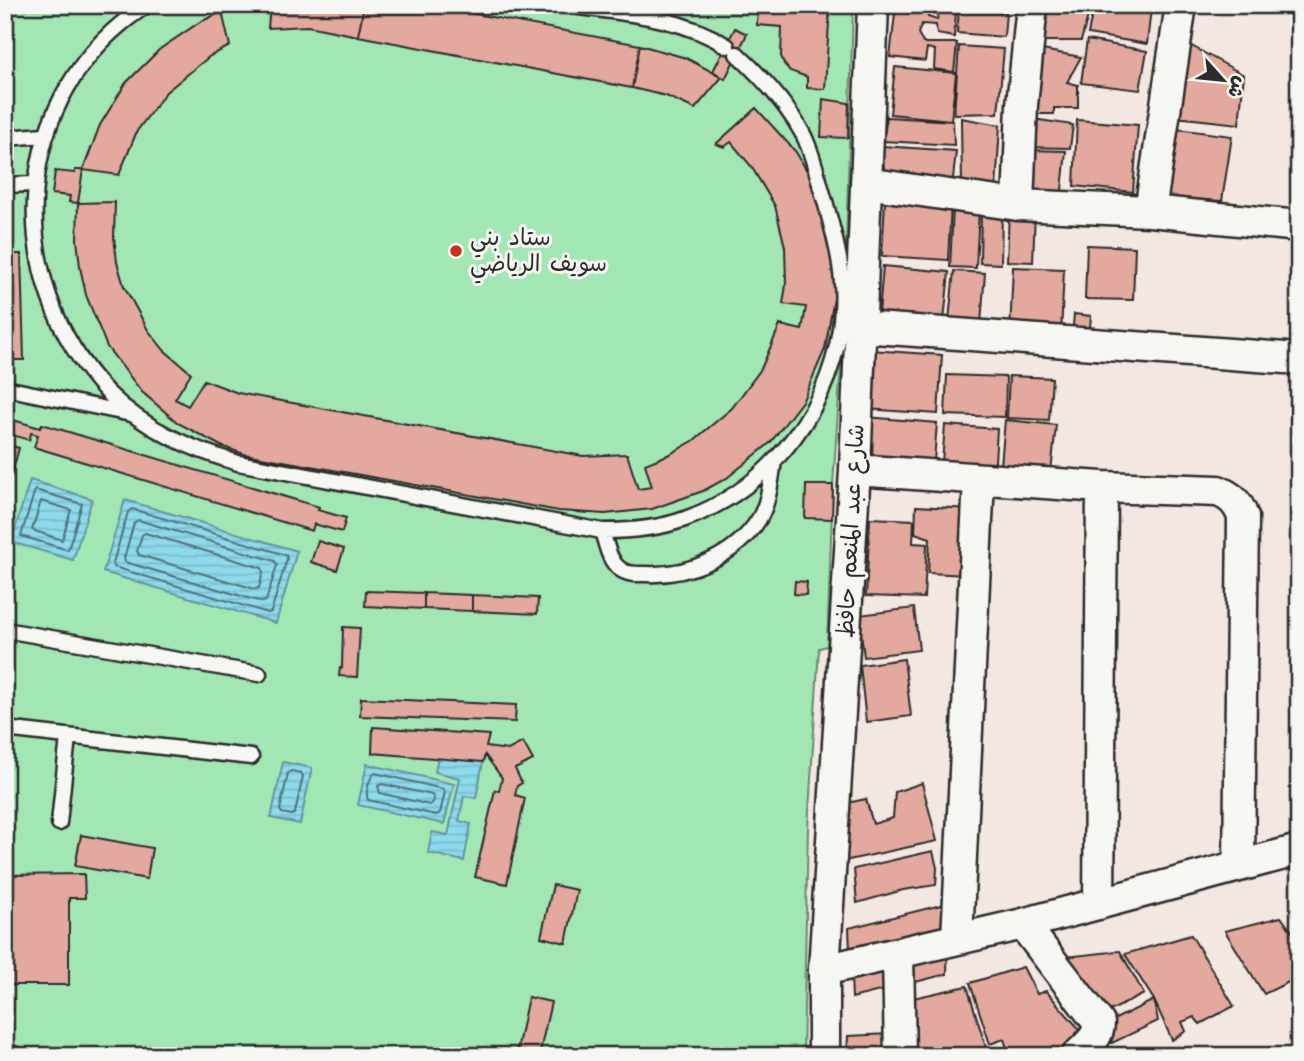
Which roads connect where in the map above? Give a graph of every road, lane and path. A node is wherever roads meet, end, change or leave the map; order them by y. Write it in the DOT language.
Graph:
graph roads {
  1 [pos="147,5"];
  2 [pos="565,5"];
  3 [pos="873,5"];
  4 [pos="1032,5"];
  5 [pos="1181,5"];
  6 [pos="45,135"];
  7 [pos="5,138"];
  8 [pos="866,183"];
  9 [pos="34,184"];
  10 [pos="5,185"];
  11 [pos="1018,205"];
  12 [pos="1150,211"];
  13 [pos="1299,226"];
  14 [pos="861,327"];
  15 [pos="1299,359"];
  16 [pos="5,388"];
  17 [pos="133,414"];
  18 [pos="774,461"];
  19 [pos="855,470"];
  20 [pos="979,479"];
  21 [pos="1102,487"];
  22 [pos="602,531"];
  23 [pos="5,630"];
  24 [pos="259,674"];
  25 [pos="5,729"];
  26 [pos="68,737"];
  27 [pos="251,757"];
  28 [pos="59,823"];
  29 [pos="1299,850"];
  30 [pos="1239,866"];
  31 [pos="1099,904"];
  32 [pos="1023,925"];
  33 [pos="957,939"];
  34 [pos="898,953"];
  35 [pos="824,970"];
  36 [pos="824,1056"];
  37 [pos="900,1056"];
  38 [pos="1077,1056"];
  1 -- 6 [label="lane"];
  2 -- 18 [label="lane"];
  3 -- 8 [label="street, شارع عبد المنعم حافظ"];
  4 -- 11 [label="street"];
  5 -- 12 [label="street"];
  6 -- 7 [label="lane"];
  6 -- 9 [label="lane"];
  8 -- 11 [label="street"];
  8 -- 14 [label="street, شارع عبد المنعم حافظ"];
  9 -- 10 [label="lane"];
  9 -- 17 [label="lane"];
  11 -- 12 [label="street"];
  12 -- 13 [label="street"];
  14 -- 15 [label="street"];
  14 -- 19 [label="street, شارع عبد المنعم حافظ"];
  16 -- 17 [label="lane"];
  17 -- 22 [label="lane"];
  18 -- 22 [label="lane"];
  18 -- 22 [label="lane"];
  19 -- 20 [label="street"];
  19 -- 35 [label="street, شارع عبد المنعم حافظ"];
  20 -- 21 [label="street"];
  20 -- 33 [label="street"];
  21 -- 30 [label="street"];
  21 -- 31 [label="street"];
  23 -- 24 [label="lane"];
  25 -- 26 [label="lane"];
  26 -- 27 [label="lane"];
  26 -- 28 [label="lane"];
  29 -- 30 [label="street"];
  30 -- 31 [label="street"];
  31 -- 32 [label="street"];
  32 -- 33 [label="street"];
  32 -- 38 [label="street"];
  33 -- 34 [label="street"];
  34 -- 35 [label="street"];
  34 -- 37 [label="street"];
  35 -- 36 [label="street, شارع عبد المنعم حافظ"];
}
